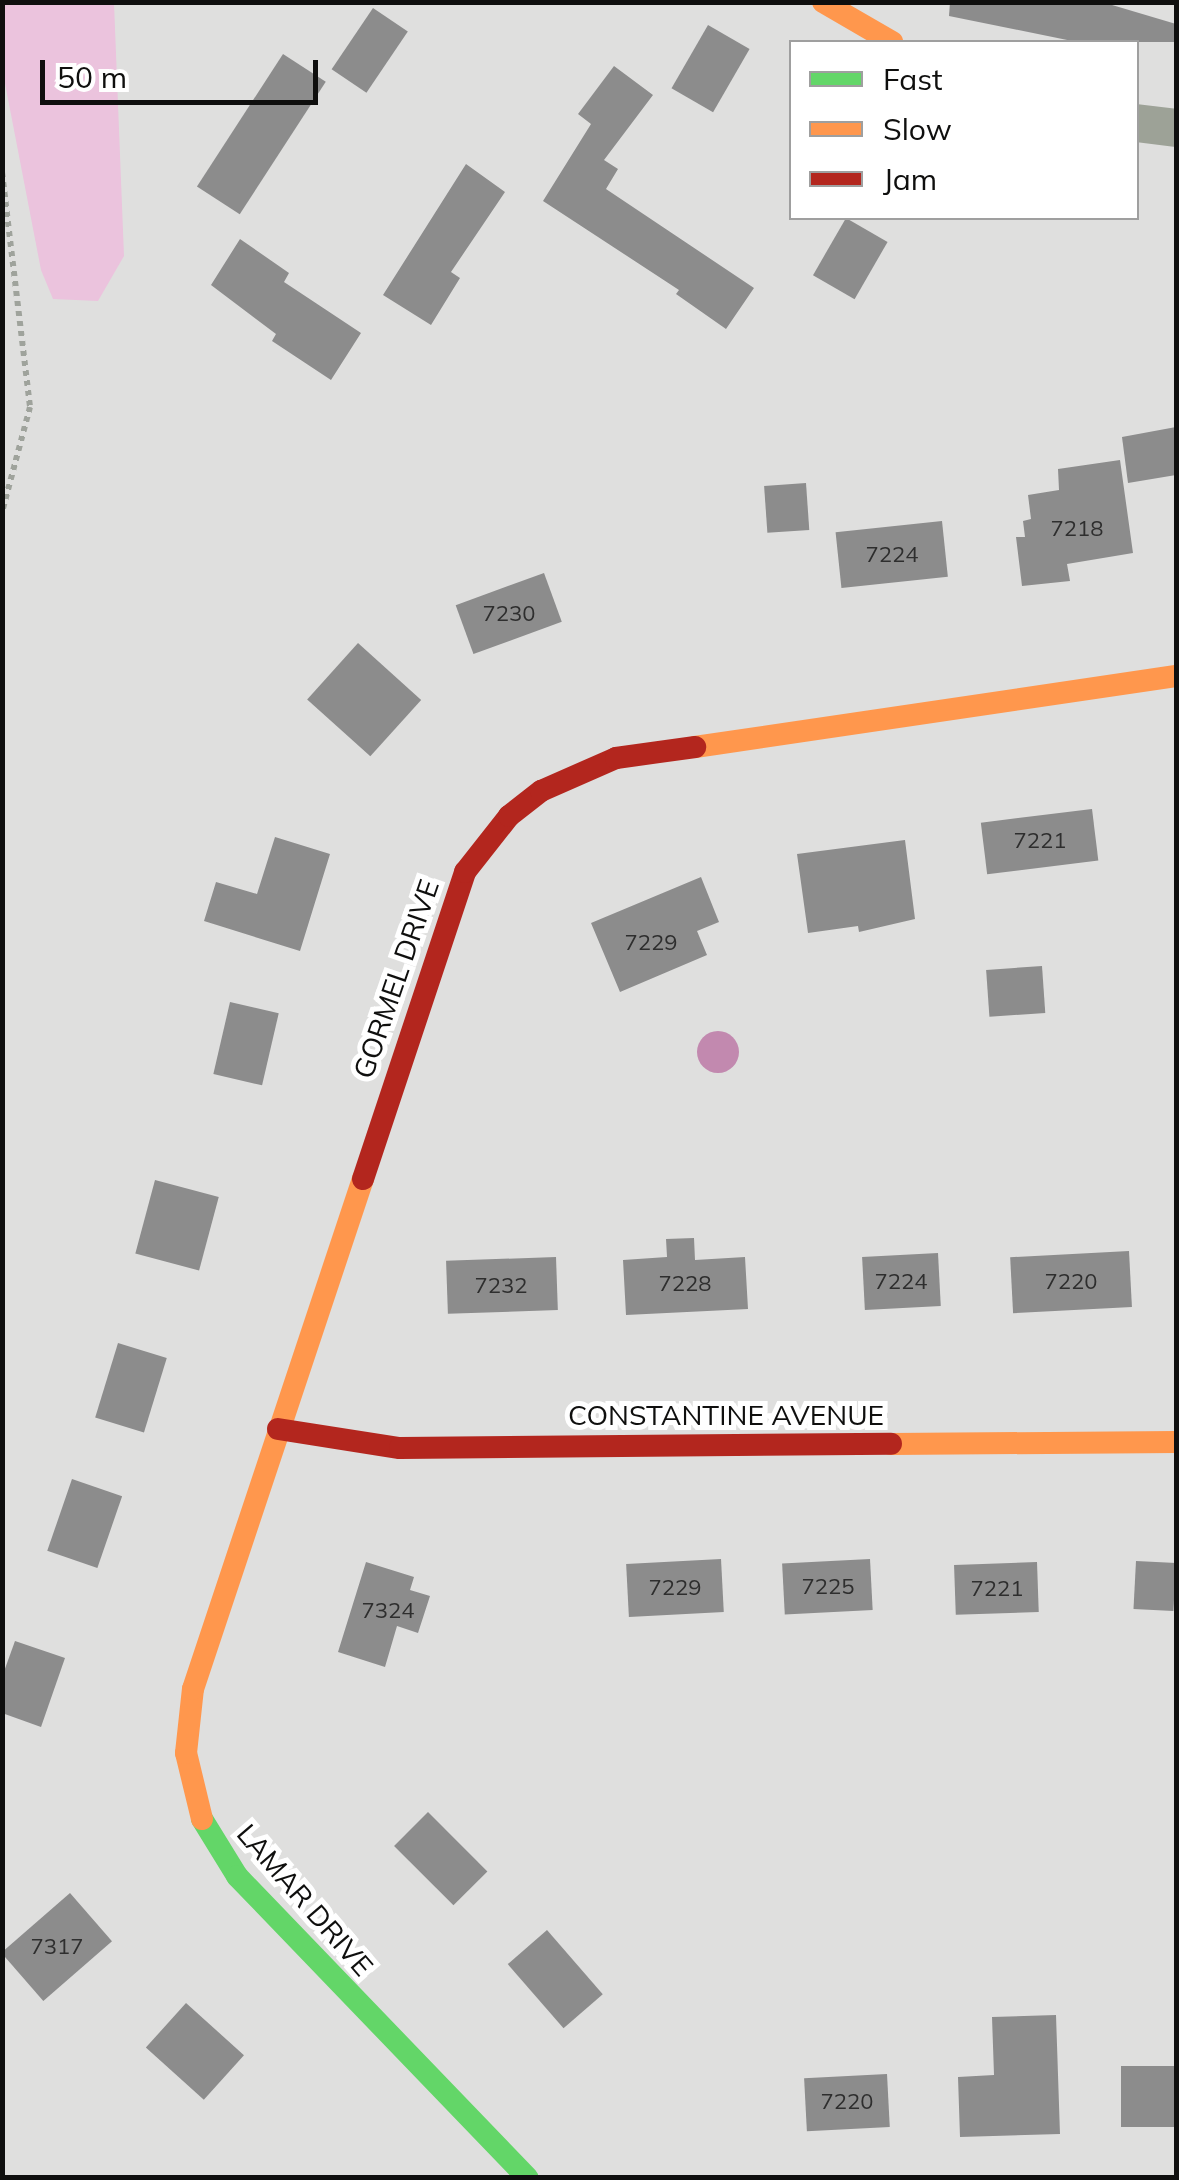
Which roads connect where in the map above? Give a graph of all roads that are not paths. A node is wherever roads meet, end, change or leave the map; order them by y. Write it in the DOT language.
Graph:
graph roads {
  1 [pos="823,2"];
  2 [pos="889,40"];
  3 [pos="1139,123"];
  4 [pos="1176,128"];
  5 [pos="1176,676"];
  6 [pos="278,1429"];
  7 [pos="1176,1442"];
  8 [pos="528,2178"];
  1 -- 2 [label="street"];
  3 -- 4 [label="street"];
  5 -- 6 [label="street, GORMEL DRIVE"];
  6 -- 7 [label="street, CONSTANTINE AVENUE"];
  6 -- 8 [label="street, LAMAR DRIVE"];
}
